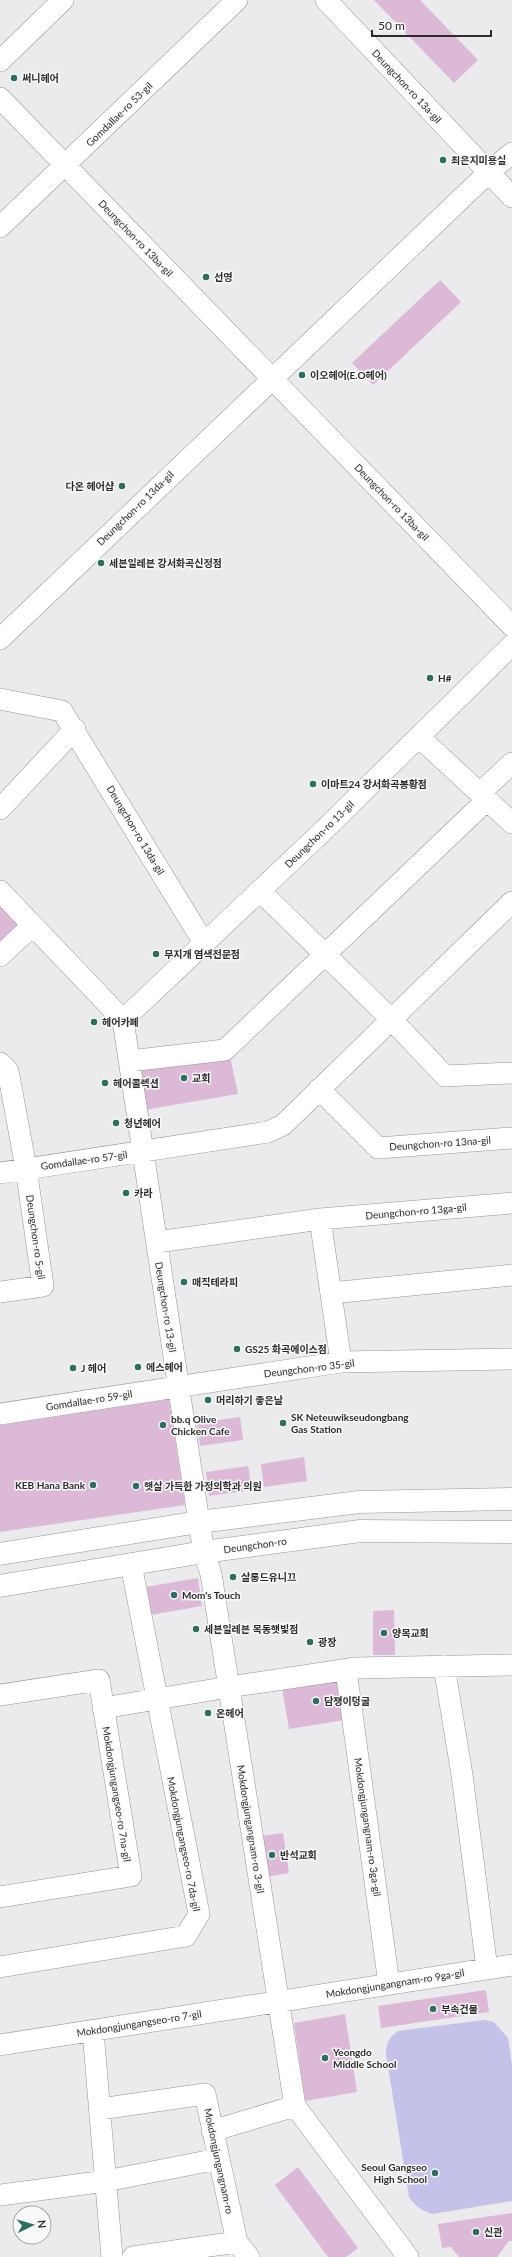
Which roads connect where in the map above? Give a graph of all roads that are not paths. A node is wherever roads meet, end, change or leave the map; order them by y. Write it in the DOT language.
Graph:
graph roads {
  1 [pos="63,0"];
  2 [pos="237,0"];
  3 [pos="326,0"];
  4 [pos="0,61"];
  5 [pos="0,98"];
  6 [pos="512,153"];
  7 [pos="66,166"];
  8 [pos="489,172"];
  9 [pos="512,197"];
  10 [pos="0,227"];
  11 [pos="272,378"];
  12 [pos="512,626"];
  13 [pos="0,639"];
  14 [pos="512,645"];
  15 [pos="0,700"];
  16 [pos="75,730"];
  17 [pos="419,737"];
  18 [pos="512,763"];
  19 [pos="483,796"];
  20 [pos="0,809"];
  21 [pos="512,823"];
  22 [pos="260,891"];
  23 [pos="0,892"];
  24 [pos="512,902"];
  25 [pos="32,926"];
  26 [pos="204,943"];
  27 [pos="325,955"];
  28 [pos="0,956"];
  29 [pos="391,1019"];
  30 [pos="123,1020"];
  31 [pos="129,1061"];
  32 [pos="0,1063"];
  33 [pos="512,1072"];
  34 [pos="320,1089"];
  35 [pos="512,1138"];
  36 [pos="143,1152"];
  37 [pos="26,1168"];
  38 [pos="0,1173"];
  39 [pos="512,1203"];
  40 [pos="320,1218"];
  41 [pos="157,1242"];
  42 [pos="512,1275"];
  43 [pos="0,1292"];
  44 [pos="331,1292"];
  45 [pos="512,1359"];
  46 [pos="342,1362"];
  47 [pos="178,1386"];
  48 [pos="0,1414"];
  49 [pos="512,1499"];
  50 [pos="199,1522"];
  51 [pos="512,1532"];
  52 [pos="204,1552"];
  53 [pos="0,1554"];
  54 [pos="131,1564"];
  55 [pos="0,1586"];
  56 [pos="512,1665"];
  57 [pos="444,1666"];
  58 [pos="346,1670"];
  59 [pos="229,1686"];
  60 [pos="0,1695"];
  61 [pos="156,1699"];
  62 [pos="103,1708"];
  63 [pos="0,1897"];
  64 [pos="512,1965"];
  65 [pos="0,1967"];
  66 [pos="487,1969"];
  67 [pos="389,1984"];
  68 [pos="278,2002"];
  69 [pos="93,2030"];
  70 [pos="0,2045"];
  71 [pos="295,2106"];
  72 [pos="100,2109"];
  73 [pos="212,2131"];
  74 [pos="218,2159"];
  75 [pos="106,2181"];
  76 [pos="0,2195"];
  77 [pos="243,2249"];
  78 [pos="112,2257"];
  79 [pos="133,2257"];
  80 [pos="408,2257"];
  1 -- 4 [label="street"];
  2 -- 7 [label="street, Gomdallae-ro 53-gil"];
  3 -- 8 [label="street, Deungchon-ro 13a-gil"];
  5 -- 7 [label="street, Deungchon-ro 13ba-gil"];
  6 -- 8 [label="street"];
  7 -- 10 [label="street, Gomdallae-ro 53-gil"];
  7 -- 11 [label="street, Deungchon-ro 13ba-gil"];
  8 -- 9 [label="street, Deungchon-ro 13a-gil"];
  8 -- 11 [label="street"];
  11 -- 12 [label="street, Deungchon-ro 13ba-gil"];
  11 -- 13 [label="street, Deungchon-ro 13da-gil"];
  14 -- 17 [label="street, Deungchon-ro 13-gil"];
  15 -- 16 [label="street, Deungchon-ro 13da-gil"];
  16 -- 20 [label="street"];
  16 -- 26 [label="street, Deungchon-ro 13da-gil"];
  17 -- 19 [label="street"];
  17 -- 22 [label="street, Deungchon-ro 13-gil"];
  18 -- 19 [label="street"];
  19 -- 21 [label="street"];
  19 -- 27 [label="street"];
  22 -- 26 [label="street, Deungchon-ro 13-gil"];
  22 -- 27 [label="street"];
  23 -- 25 [label="street"];
  24 -- 29 [label="street"];
  25 -- 28 [label="street"];
  25 -- 30 [label="street"];
  26 -- 30 [label="street, Deungchon-ro 13-gil"];
  27 -- 29 [label="street"];
  27 -- 31 [label="street"];
  29 -- 33 [label="street"];
  29 -- 34 [label="street"];
  30 -- 31 [label="street, Deungchon-ro 13-gil"];
  31 -- 36 [label="street, Deungchon-ro 13-gil"];
  32 -- 37 [label="street"];
  34 -- 35 [label="street, Deungchon-ro 13na-gil"];
  34 -- 36 [label="street"];
  36 -- 37 [label="street, Gomdallae-ro 57-gil"];
  36 -- 41 [label="street, Deungchon-ro 13-gil"];
  37 -- 38 [label="street, Gomdallae-ro 57-gil"];
  37 -- 43 [label="street, Deungchon-ro 5-gil"];
  39 -- 40 [label="street, Deungchon-ro 13ga-gil"];
  40 -- 41 [label="street, Deungchon-ro 13ga-gil"];
  40 -- 44 [label="street"];
  41 -- 47 [label="street, Deungchon-ro 13-gil"];
  42 -- 44 [label="street"];
  44 -- 46 [label="street"];
  45 -- 46 [label="street, Deungchon-ro 35-gil"];
  46 -- 47 [label="street, Deungchon-ro 35-gil"];
  47 -- 48 [label="street, Gomdallae-ro 59-gil"];
  47 -- 50 [label="street, Deungchon-ro 13-gil"];
  49 -- 50 [label="main road"];
  50 -- 52 [label="street, Deungchon-ro 13-gil"];
  50 -- 53 [label="main road"];
  51 -- 52 [label="main road, Deungchon-ro"];
  52 -- 54 [label="main road, Deungchon-ro"];
  52 -- 59 [label="street, Mokdongjungangnam-ro 3-gil"];
  54 -- 55 [label="main road, Deungchon-ro"];
  54 -- 61 [label="street, Mokdongjungangseo-ro 7da-gil"];
  56 -- 57 [label="street"];
  57 -- 58 [label="street"];
  57 -- 66 [label="street"];
  58 -- 59 [label="street"];
  58 -- 67 [label="street, Mokdongjungangnam-ro 3ga-gil"];
  59 -- 61 [label="street"];
  59 -- 68 [label="street, Mokdongjungangnam-ro 3-gil"];
  60 -- 62 [label="street, Mokdongjungangseo-ro 7na-gil"];
  61 -- 62 [label="street"];
  61 -- 65 [label="street, Mokdongjungangseo-ro 7da-gil"];
  62 -- 63 [label="street, Mokdongjungangseo-ro 7na-gil"];
  64 -- 66 [label="street, Mokdongjungangnam-ro 9ga-gil"];
  66 -- 67 [label="street, Mokdongjungangnam-ro 9ga-gil"];
  67 -- 68 [label="street, Mokdongjungangnam-ro 9ga-gil"];
  68 -- 69 [label="street, Mokdongjungangseo-ro 7-gil"];
  68 -- 71 [label="street, Mokdongjungangnam-ro 3-gil"];
  69 -- 70 [label="street, Mokdongjungangseo-ro 7-gil"];
  69 -- 72 [label="street"];
  71 -- 73 [label="street"];
  71 -- 80 [label="street, Mokdongjungangnam-ro 3-gil"];
  72 -- 73 [label="street, Mokdongjungangnam-ro"];
  72 -- 75 [label="street"];
  73 -- 74 [label="street, Mokdongjungangnam-ro"];
  74 -- 75 [label="street"];
  74 -- 77 [label="street, Mokdongjungangnam-ro"];
  75 -- 76 [label="street"];
  75 -- 78 [label="street"];
  77 -- 79 [label="street"];
}
